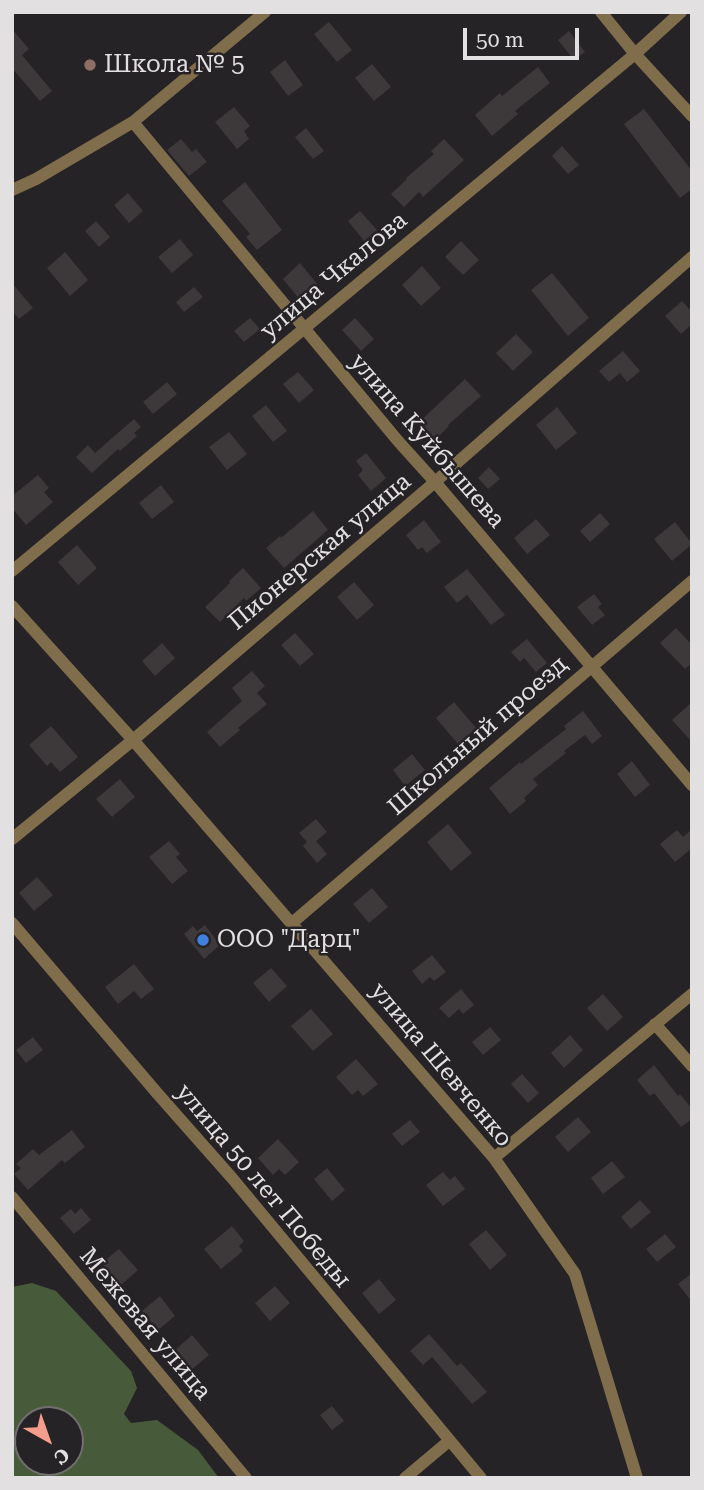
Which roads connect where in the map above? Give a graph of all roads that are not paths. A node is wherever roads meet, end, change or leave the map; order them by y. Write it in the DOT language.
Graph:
graph roads {
  1 [pos="265,12"];
  2 [pos="601,12"];
  3 [pos="681,12"];
  4 [pos="635,54"];
  5 [pos="692,116"];
  6 [pos="132,122"];
  7 [pos="12,190"];
  8 [pos="692,257"];
  9 [pos="304,329"];
  10 [pos="435,482"];
  11 [pos="12,570"];
  12 [pos="692,581"];
  13 [pos="12,606"];
  14 [pos="592,667"];
  15 [pos="133,740"];
  16 [pos="692,785"];
  17 [pos="12,839"];
  18 [pos="12,923"];
  19 [pos="292,923"];
  20 [pos="692,994"];
  21 [pos="655,1024"];
  22 [pos="692,1066"];
  23 [pos="494,1158"];
  24 [pos="12,1197"];
  25 [pos="449,1441"];
  26 [pos="246,1478"];
  27 [pos="405,1478"];
  28 [pos="481,1478"];
  29 [pos="637,1478"];
  1 -- 6 [label="street"];
  2 -- 4 [label="street"];
  3 -- 4 [label="street, улица Чкалова"];
  4 -- 5 [label="street"];
  4 -- 9 [label="street, улица Чкалова"];
  6 -- 7 [label="street"];
  6 -- 9 [label="street, улица Куйбышева"];
  8 -- 10 [label="street, Пионерская улица"];
  9 -- 10 [label="street, улица Куйбышева"];
  9 -- 11 [label="street, улица Чкалова"];
  10 -- 14 [label="street, улица Куйбышева"];
  10 -- 15 [label="street, Пионерская улица"];
  12 -- 14 [label="street, Школьный проезд"];
  13 -- 15 [label="street, улица Шевченко"];
  14 -- 16 [label="street, улица Куйбышева"];
  14 -- 19 [label="street, Школьный проезд"];
  15 -- 17 [label="street, Пионерская улица"];
  15 -- 19 [label="street, улица Шевченко"];
  18 -- 25 [label="street, улица 50 лет Победы"];
  19 -- 23 [label="street, улица Шевченко"];
  20 -- 21 [label="street"];
  21 -- 22 [label="street"];
  21 -- 23 [label="street"];
  23 -- 29 [label="street, улица Шевченко"];
  24 -- 26 [label="street, Межевая улица"];
  25 -- 27 [label="street"];
  25 -- 28 [label="street, улица 50 лет Победы"];
}
